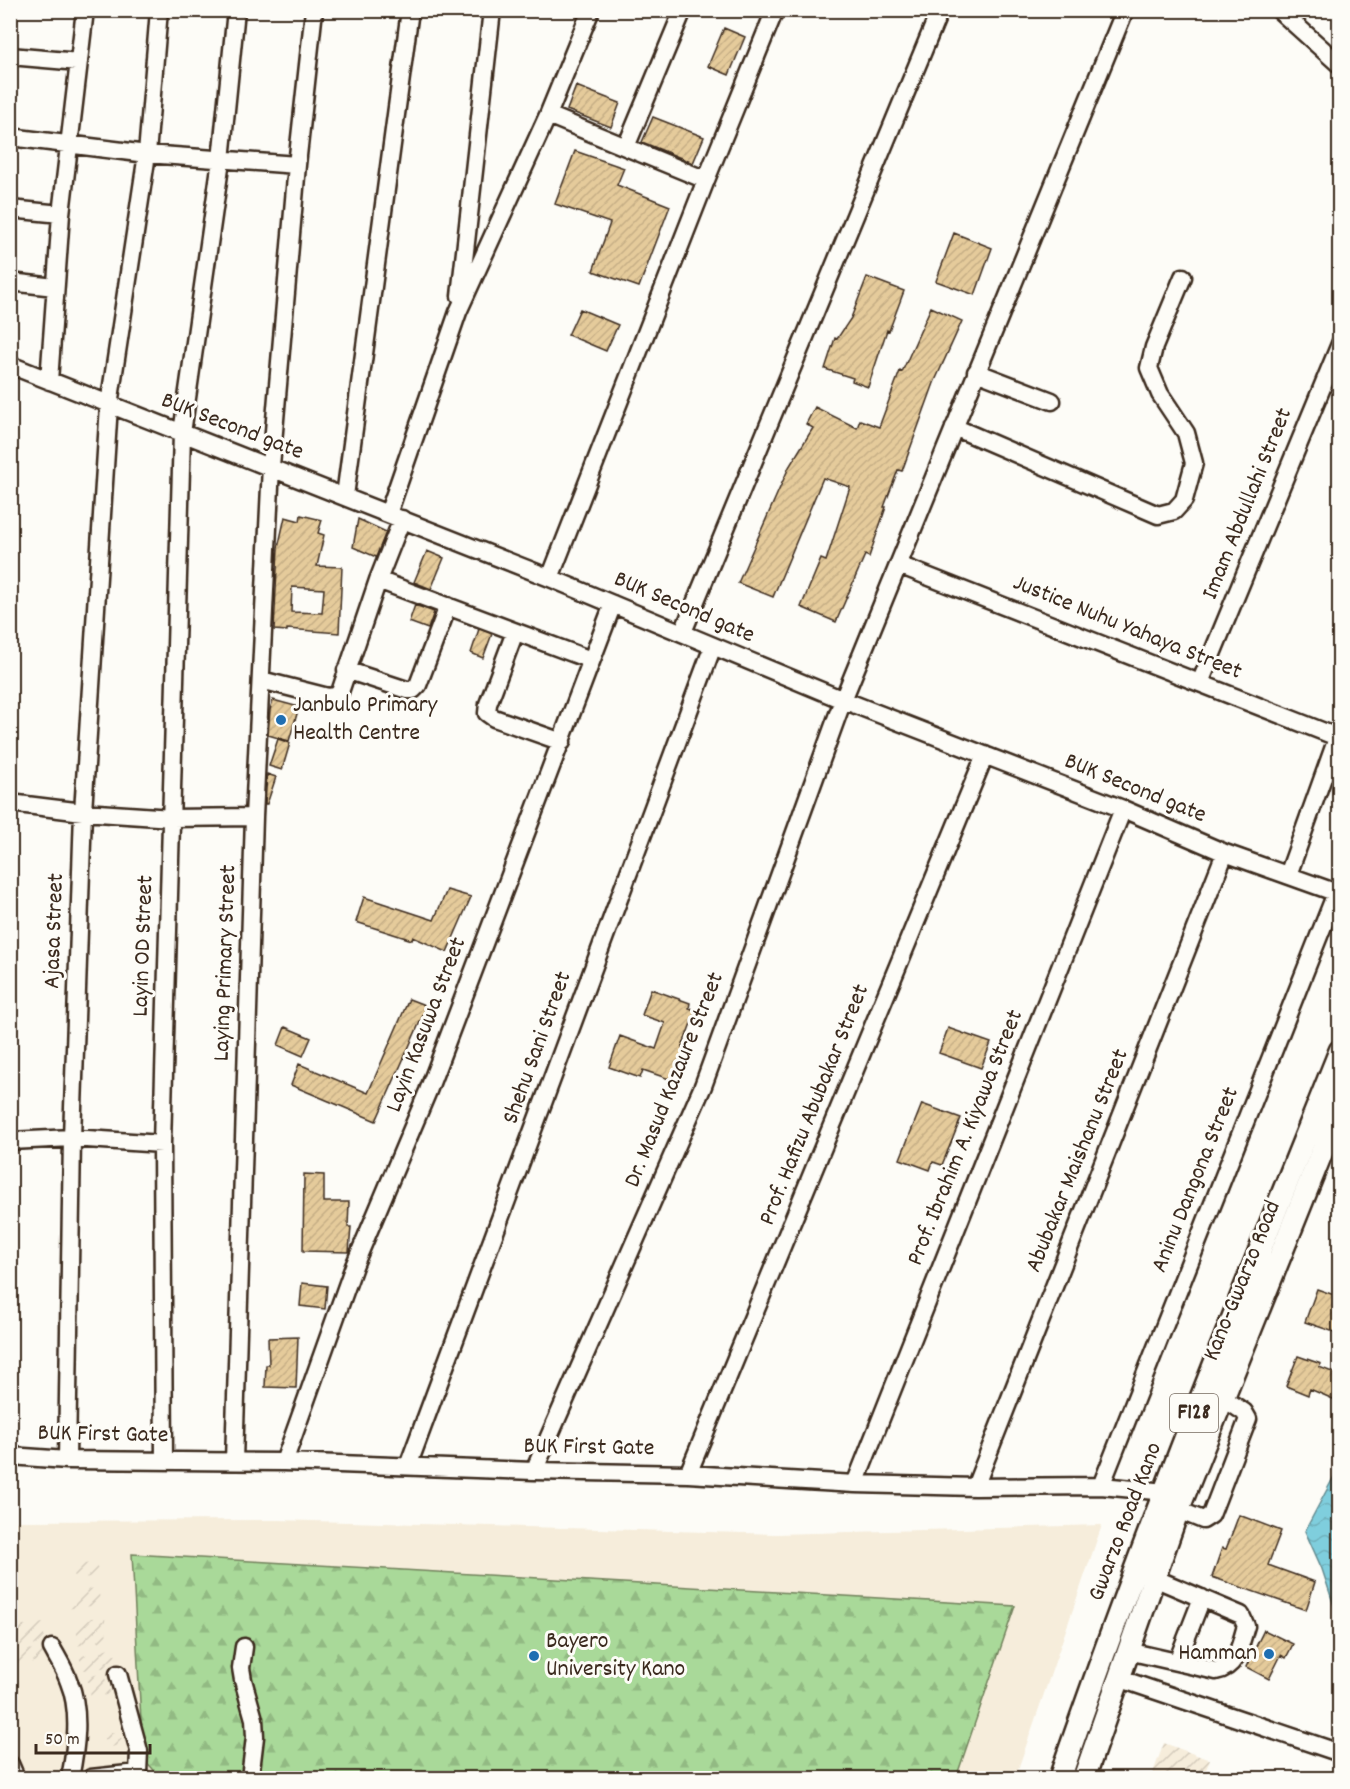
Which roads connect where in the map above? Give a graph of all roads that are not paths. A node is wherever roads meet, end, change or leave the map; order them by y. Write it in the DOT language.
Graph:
graph roads {
  1 [pos="84,10"];
  2 [pos="159,10"];
  3 [pos="236,10"];
  4 [pos="314,10"];
  5 [pos="410,10"];
  6 [pos="492,10"];
  7 [pos="591,10"];
  8 [pos="683,10"];
  9 [pos="776,10"];
  10 [pos="940,10"];
  11 [pos="1125,10"];
  12 [pos="1279,10"];
  13 [pos="10,56"];
  14 [pos="79,62"];
  15 [pos="1340,65"];
  16 [pos="548,115"];
  17 [pos="10,137"];
  18 [pos="68,144"];
  19 [pos="626,147"];
  20 [pos="147,154"];
  21 [pos="221,160"];
  22 [pos="297,165"];
  23 [pos="706,180"];
  24 [pos="10,209"];
  25 [pos="61,214"];
  26 [pos="1183,277"];
  27 [pos="10,282"];
  28 [pos="55,287"];
  29 [pos="458,312"];
  30 [pos="1340,344"];
  31 [pos="10,365"];
  32 [pos="976,372"];
  33 [pos="50,381"];
  34 [pos="1052,401"];
  35 [pos="109,405"];
  36 [pos="954,427"];
  37 [pos="182,433"];
  38 [pos="271,466"];
  39 [pos="345,496"];
  40 [pos="395,516"];
  41 [pos="899,565"];
  42 [pos="550,578"];
  43 [pos="378,580"];
  44 [pos="613,604"];
  45 [pos="448,606"];
  46 [pos="515,632"];
  47 [pos="683,632"];
  48 [pos="713,646"];
  49 [pos="591,660"];
  50 [pos="346,670"];
  51 [pos="261,680"];
  52 [pos="1200,683"];
  53 [pos="843,700"];
  54 [pos="1338,734"];
  55 [pos="562,742"];
  56 [pos="986,755"];
  57 [pos="10,803"];
  58 [pos="1123,809"];
  59 [pos="83,812"];
  60 [pos="254,816"];
  61 [pos="172,818"];
  62 [pos="1225,853"];
  63 [pos="1288,875"];
  64 [pos="1338,893"];
  65 [pos="1340,1051"];
  66 [pos="1340,1107"];
  67 [pos="72,1138"];
  68 [pos="10,1141"];
  69 [pos="162,1144"];
  70 [pos="1223,1398"];
  71 [pos="10,1456"];
  72 [pos="68,1460"];
  73 [pos="164,1460"];
  74 [pos="234,1461"];
  75 [pos="284,1462"];
  76 [pos="408,1466"];
  77 [pos="534,1471"];
  78 [pos="688,1473"];
  79 [pos="855,1484"];
  80 [pos="1101,1486"];
  81 [pos="975,1487"];
  82 [pos="1166,1492"];
  83 [pos="1178,1510"];
  84 [pos="1154,1578"];
  85 [pos="1202,1598"];
  86 [pos="244,1647"];
  87 [pos="52,1648"];
  88 [pos="1128,1651"];
  89 [pos="1177,1662"];
  90 [pos="118,1674"];
  91 [pos="1118,1678"];
  92 [pos="1340,1752"];
  93 [pos="10,1764"];
  94 [pos="140,1776"];
  95 [pos="16,1779"];
  96 [pos="70,1779"];
  97 [pos="91,1779"];
  98 [pos="250,1779"];
  99 [pos="1060,1779"];
  100 [pos="1084,1779"];
  1 -- 14 [label="street"];
  2 -- 20 [label="street, Ajasa Street"];
  3 -- 21 [label="street, Layin OD Street"];
  4 -- 22 [label="street, Laying Primary Street"];
  5 -- 39 [label="street"];
  6 -- 29 [label="street"];
  7 -- 16 [label="street"];
  8 -- 19 [label="street"];
  9 -- 23 [label="street"];
  10 -- 47 [label="street"];
  11 -- 32 [label="street, Dr. Masud Kazaure Street"];
  12 -- 15 [label="street"];
  13 -- 14 [label="street"];
  14 -- 18 [label="street"];
  16 -- 19 [label="street"];
  16 -- 29 [label="street"];
  17 -- 18 [label="street"];
  18 -- 20 [label="street"];
  18 -- 25 [label="street"];
  19 -- 23 [label="street"];
  20 -- 21 [label="street"];
  20 -- 35 [label="street, Ajasa Street"];
  21 -- 22 [label="street"];
  21 -- 37 [label="street, Layin OD Street"];
  22 -- 38 [label="street, Laying Primary Street"];
  23 -- 42 [label="street"];
  24 -- 25 [label="street"];
  25 -- 28 [label="street"];
  26 -- 36 [label="street"];
  27 -- 28 [label="street"];
  28 -- 33 [label="street"];
  29 -- 40 [label="street"];
  30 -- 52 [label="street, Imam Abdullahi Street"];
  31 -- 33 [label="street, BUK Second gate"];
  32 -- 34 [label="street"];
  32 -- 36 [label="street, Dr. Masud Kazaure Street"];
  33 -- 35 [label="street, BUK Second gate"];
  35 -- 37 [label="street, BUK Second gate"];
  35 -- 59 [label="street, Ajasa Street"];
  36 -- 41 [label="street, Dr. Masud Kazaure Street"];
  37 -- 38 [label="street, BUK Second gate"];
  37 -- 61 [label="street, Layin OD Street"];
  38 -- 39 [label="street, BUK Second gate"];
  38 -- 51 [label="street, Laying Primary Street"];
  39 -- 40 [label="street, BUK Second gate"];
  40 -- 42 [label="street, BUK Second gate"];
  40 -- 43 [label="street"];
  41 -- 52 [label="street, Justice Nuhu Yahaya Street"];
  41 -- 53 [label="street, Dr. Masud Kazaure Street"];
  42 -- 44 [label="street, BUK Second gate"];
  43 -- 45 [label="street"];
  43 -- 50 [label="street"];
  44 -- 47 [label="street, BUK Second gate"];
  44 -- 49 [label="street, Layin Kasuwa Street"];
  45 -- 46 [label="street"];
  45 -- 50 [label="street"];
  46 -- 49 [label="street"];
  46 -- 55 [label="street"];
  47 -- 48 [label="street, BUK Second gate"];
  48 -- 53 [label="street, BUK Second gate"];
  48 -- 76 [label="street, Shehu Sani Street"];
  49 -- 55 [label="street, Layin Kasuwa Street"];
  50 -- 51 [label="street"];
  51 -- 60 [label="street, Laying Primary Street"];
  52 -- 54 [label="street, Justice Nuhu Yahaya Street"];
  53 -- 56 [label="street, BUK Second gate"];
  53 -- 77 [label="street, Dr. Masud Kazaure Street"];
  54 -- 63 [label="street"];
  55 -- 75 [label="street, Layin Kasuwa Street"];
  56 -- 58 [label="street, BUK Second gate"];
  56 -- 78 [label="street, Prof. Hafizu Abubakar Street"];
  57 -- 59 [label="street"];
  58 -- 62 [label="street, BUK Second gate"];
  58 -- 79 [label="street, Prof. Ibrahim A. Kiyawa Street"];
  59 -- 61 [label="street"];
  59 -- 67 [label="street, Ajasa Street"];
  60 -- 61 [label="street"];
  60 -- 74 [label="street, Laying Primary Street"];
  61 -- 69 [label="street, Layin OD Street"];
  62 -- 63 [label="street, BUK Second gate"];
  62 -- 81 [label="street, Abubakar Maishanu Street"];
  63 -- 64 [label="street, BUK Second gate"];
  64 -- 80 [label="street, Aninu Dangona Street"];
  65 -- 82 [label="main road, Gwarzo Road Kano / F128"];
  66 -- 70 [label="main road, Kano-Gwarzo Road / F128"];
  67 -- 68 [label="street"];
  67 -- 69 [label="street"];
  67 -- 72 [label="street, Ajasa Street"];
  69 -- 73 [label="street, Layin OD Street"];
  70 -- 83 [label="main road, Kano-Gwarzo Road / F128"];
  70 -- 83 [label="street"];
  71 -- 72 [label="street, BUK First Gate"];
  72 -- 73 [label="street, BUK First Gate"];
  73 -- 74 [label="street, BUK First Gate"];
  74 -- 75 [label="street, BUK First Gate"];
  75 -- 76 [label="street, BUK First Gate"];
  76 -- 77 [label="street, BUK First Gate"];
  77 -- 78 [label="street, BUK First Gate"];
  78 -- 79 [label="street, BUK First Gate"];
  79 -- 81 [label="street, BUK First Gate"];
  80 -- 81 [label="street, BUK First Gate"];
  80 -- 82 [label="street, BUK First Gate"];
  82 -- 99 [label="main road, Gwarzo Road Kano / F128"];
  83 -- 84 [label="main road, Kano-Gwarzo Road / F128"];
  84 -- 85 [label="street"];
  84 -- 88 [label="main road, Kano-Gwarzo Road / F128"];
  85 -- 89 [label="street"];
  85 -- 89 [label="street"];
  86 -- 98 [label="street"];
  87 -- 96 [label="street"];
  88 -- 89 [label="street"];
  88 -- 91 [label="main road, Kano-Gwarzo Road / F128"];
  90 -- 94 [label="street"];
  91 -- 92 [label="street"];
  91 -- 100 [label="main road, Kano-Gwarzo Road / F128"];
  93 -- 95 [label="street"];
  94 -- 97 [label="street"];
}
